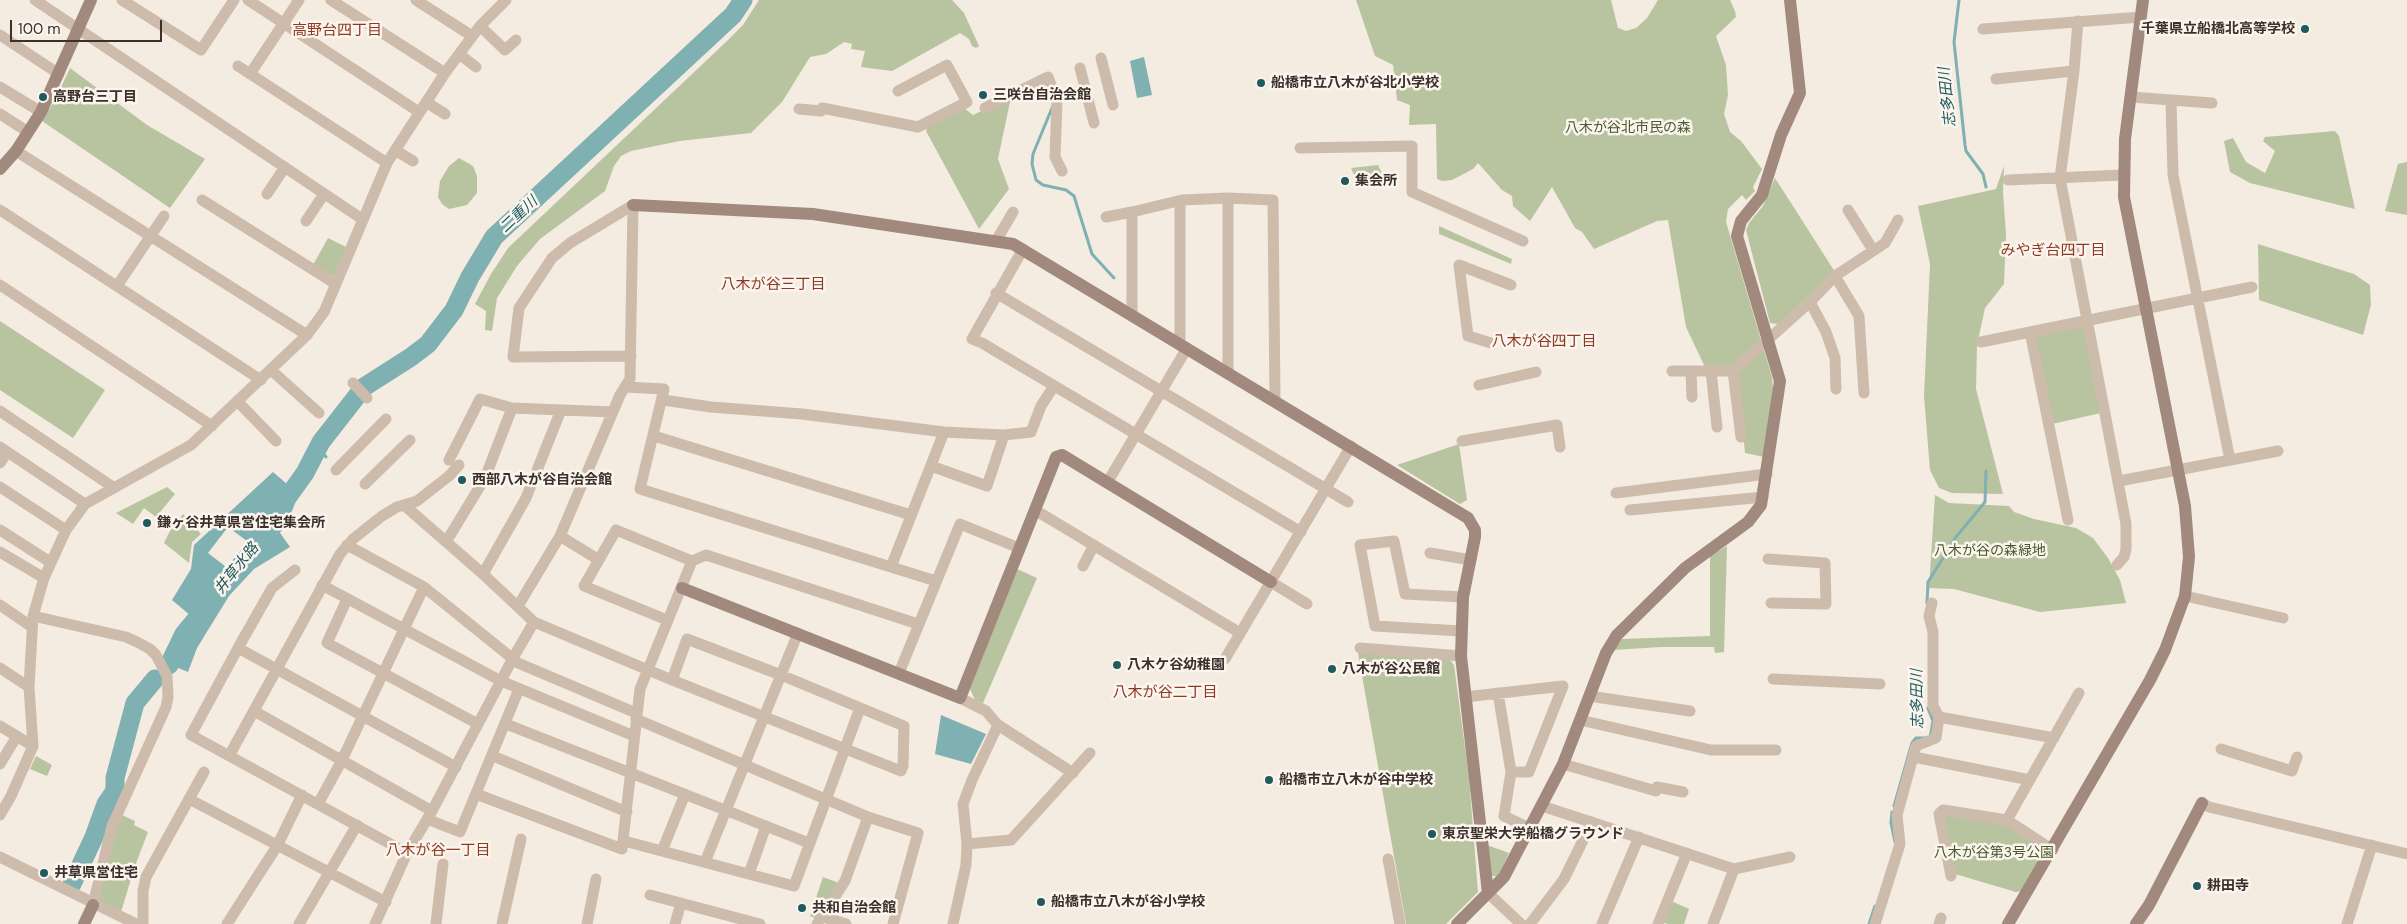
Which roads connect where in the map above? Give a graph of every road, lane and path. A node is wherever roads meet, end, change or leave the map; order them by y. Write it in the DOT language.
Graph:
graph roads {
  1 [pos="35,0"];
  2 [pos="91,0"];
  3 [pos="122,0"];
  4 [pos="234,0"];
  5 [pos="248,0"];
  6 [pos="299,0"];
  7 [pos="331,0"];
  8 [pos="416,0"];
  9 [pos="1790,0"];
  10 [pos="2143,0"];
  11 [pos="504,1"];
  12 [pos="2141,17"];
  13 [pos="2078,21"];
  14 [pos="284,23"];
  15 [pos="480,26"];
  16 [pos="79,27"];
  17 [pos="1983,29"];
  18 [pos="0,35"];
  19 [pos="472,36"];
  20 [pos="516,40"];
  21 [pos="459,54"];
  22 [pos="1100,58"];
  23 [pos="238,66"];
  24 [pos="476,67"];
  25 [pos="1080,68"];
  26 [pos="2074,71"];
  27 [pos="444,73"];
  28 [pos="59,74"];
  29 [pos="250,74"];
  30 [pos="1996,79"];
  31 [pos="0,86"];
  32 [pos="898,91"];
  33 [pos="2131,97"];
  34 [pos="2171,101"];
  35 [pos="2212,103"];
  36 [pos="1112,106"];
  37 [pos="422,107"];
  38 [pos="985,108"];
  39 [pos="799,109"];
  40 [pos="41,112"];
  41 [pos="0,114"];
  42 [pos="445,114"];
  43 [pos="1094,123"];
  44 [pos="28,132"];
  45 [pos="1300,148"];
  46 [pos="396,150"];
  47 [pos="16,151"];
  48 [pos="413,161"];
  49 [pos="387,163"];
  50 [pos="285,167"];
  51 [pos="0,169"];
  52 [pos="1062,170"];
  53 [pos="2123,175"];
  54 [pos="2060,178"];
  55 [pos="2008,180"];
  56 [pos="267,194"];
  57 [pos="324,194"];
  58 [pos="1228,198"];
  59 [pos="202,200"];
  60 [pos="1182,200"];
  61 [pos="633,205"];
  62 [pos="0,210"];
  63 [pos="1848,210"];
  64 [pos="1013,212"];
  65 [pos="1132,212"];
  66 [pos="164,216"];
  67 [pos="1106,217"];
  68 [pos="362,219"];
  69 [pos="1898,220"];
  70 [pos="306,221"];
  71 [pos="150,235"];
  72 [pos="996,241"];
  73 [pos="1523,241"];
  74 [pos="1023,249"];
  75 [pos="1873,250"];
  76 [pos="1835,276"];
  77 [pos="336,284"];
  78 [pos="0,285"];
  79 [pos="1510,285"];
  80 [pos="117,286"];
  81 [pos="2252,288"];
  82 [pos="996,293"];
  83 [pos="2197,299"];
  84 [pos="1810,302"];
  85 [pos="2146,308"];
  86 [pos="1132,315"];
  87 [pos="2086,320"];
  88 [pos="2030,332"];
  89 [pos="307,335"];
  90 [pos="1768,338"];
  91 [pos="1981,342"];
  92 [pos="1491,343"];
  93 [pos="1183,346"];
  94 [pos="631,356"];
  95 [pos="271,370"];
  96 [pos="1672,371"];
  97 [pos="1691,371"];
  98 [pos="1711,371"];
  99 [pos="1732,371"];
  100 [pos="1228,372"];
  101 [pos="1536,372"];
  102 [pos="261,380"];
  103 [pos="353,384"];
  104 [pos="1479,385"];
  105 [pos="1054,386"];
  106 [pos="625,387"];
  107 [pos="1836,389"];
  108 [pos="1161,391"];
  109 [pos="1864,393"];
  110 [pos="1692,397"];
  111 [pos="367,398"];
  112 [pos="663,400"];
  113 [pos="1275,401"];
  114 [pos="238,402"];
  115 [pos="512,408"];
  116 [pos="561,410"];
  117 [pos="0,411"];
  118 [pos="613,412"];
  119 [pos="319,413"];
  120 [pos="386,419"];
  121 [pos="212,426"];
  122 [pos="1717,427"];
  123 [pos="944,432"];
  124 [pos="1136,434"];
  125 [pos="1004,435"];
  126 [pos="654,436"];
  127 [pos="1741,437"];
  128 [pos="410,440"];
  129 [pos="276,441"];
  130 [pos="1462,441"];
  131 [pos="1351,446"];
  132 [pos="1560,447"];
  133 [pos="4,449"];
  134 [pos="2278,451"];
  135 [pos="2230,460"];
  136 [pos="0,462"];
  137 [pos="931,466"];
  138 [pos="336,470"];
  139 [pos="2178,470"];
  140 [pos="1767,474"];
  141 [pos="2119,481"];
  142 [pos="1107,483"];
  143 [pos="365,484"];
  144 [pos="0,487"];
  145 [pos="114,487"];
  146 [pos="1326,489"];
  147 [pos="1616,493"];
  148 [pos="1763,497"];
  149 [pos="1348,502"];
  150 [pos="85,504"];
  151 [pos="404,505"];
  152 [pos="1035,510"];
  153 [pos="1630,510"];
  154 [pos="911,515"];
  155 [pos="2068,520"];
  156 [pos="0,530"];
  157 [pos="66,530"];
  158 [pos="1301,532"];
  159 [pos="560,536"];
  160 [pos="446,542"];
  161 [pos="347,545"];
  162 [pos="1094,545"];
  163 [pos="1019,548"];
  164 [pos="0,552"];
  165 [pos="1430,553"];
  166 [pos="1768,559"];
  167 [pos="599,560"];
  168 [pos="1471,560"];
  169 [pos="692,561"];
  170 [pos="50,562"];
  171 [pos="2117,565"];
  172 [pos="1083,566"];
  173 [pos="890,567"];
  174 [pos="295,570"];
  175 [pos="483,574"];
  176 [pos="44,578"];
  177 [pos="936,581"];
  178 [pos="1271,582"];
  179 [pos="322,585"];
  180 [pos="424,587"];
  181 [pos="682,588"];
  182 [pos="2185,596"];
  183 [pos="1463,597"];
  184 [pos="347,599"];
  185 [pos="1307,604"];
  186 [pos="1772,604"];
  187 [pos="1932,604"];
  188 [pos="0,605"];
  189 [pos="518,606"];
  190 [pos="2282,618"];
  191 [pos="666,620"];
  192 [pos="33,621"];
  193 [pos="534,622"];
  194 [pos="918,624"];
  195 [pos="403,629"];
  196 [pos="1461,631"];
  197 [pos="798,633"];
  198 [pos="1240,633"];
  199 [pos="238,648"];
  200 [pos="1360,648"];
  201 [pos="1461,656"];
  202 [pos="513,658"];
  203 [pos="1225,659"];
  204 [pos="0,668"];
  205 [pos="277,668"];
  206 [pos="646,670"];
  207 [pos="384,672"];
  208 [pos="899,673"];
  209 [pos="781,675"];
  210 [pos="672,680"];
  211 [pos="1773,680"];
  212 [pos="501,681"];
  213 [pos="1880,684"];
  214 [pos="29,687"];
  215 [pos="519,689"];
  216 [pos="1498,693"];
  217 [pos="2078,693"];
  218 [pos="1589,696"];
  219 [pos="1466,697"];
  220 [pos="960,698"];
  221 [pos="860,708"];
  222 [pos="254,711"];
  223 [pos="1690,711"];
  224 [pos="363,715"];
  225 [pos="636,716"];
  226 [pos="764,716"];
  227 [pos="1939,717"];
  228 [pos="1580,720"];
  229 [pos="478,724"];
  230 [pos="506,724"];
  231 [pos="998,725"];
  232 [pos="0,726"];
  233 [pos="17,736"];
  234 [pos="634,736"];
  235 [pos="2054,738"];
  236 [pos="33,746"];
  237 [pos="844,748"];
  238 [pos="2221,749"];
  239 [pos="1776,750"];
  240 [pos="1090,753"];
  241 [pos="229,756"];
  242 [pos="493,756"];
  243 [pos="1914,757"];
  244 [pos="2297,757"];
  245 [pos="341,762"];
  246 [pos="745,763"];
  247 [pos="0,764"];
  248 [pos="1563,764"];
  249 [pos="456,767"];
  250 [pos="204,772"];
  251 [pos="1510,772"];
  252 [pos="630,773"];
  253 [pos="1073,773"];
  254 [pos="2030,780"];
  255 [pos="0,791"];
  256 [pos="1683,792"];
  257 [pos="476,794"];
  258 [pos="685,794"];
  259 [pos="302,795"];
  260 [pos="11,796"];
  261 [pos="826,798"];
  262 [pos="189,799"];
  263 [pos="2202,803"];
  264 [pos="318,804"];
  265 [pos="1542,806"];
  266 [pos="726,811"];
  267 [pos="627,812"];
  268 [pos="0,814"];
  269 [pos="430,815"];
  270 [pos="868,817"];
  271 [pos="2007,820"];
  272 [pos="1592,822"];
  273 [pos="357,826"];
  274 [pos="766,826"];
  275 [pos="1529,828"];
  276 [pos="1639,837"];
  277 [pos="521,839"];
  278 [pos="624,841"];
  279 [pos="809,843"];
  280 [pos="967,844"];
  281 [pos="2372,845"];
  282 [pos="277,846"];
  283 [pos="2052,850"];
  284 [pos="662,851"];
  285 [pos="407,853"];
  286 [pos="1687,853"];
  287 [pos="2407,854"];
  288 [pos="0,857"];
  289 [pos="1790,857"];
  290 [pos="1388,859"];
  291 [pos="705,862"];
  292 [pos="443,864"];
  293 [pos="1734,869"];
  294 [pos="331,874"];
  295 [pos="749,874"];
  296 [pos="1951,876"];
  297 [pos="596,879"];
  298 [pos="1488,893"];
  299 [pos="650,895"];
  300 [pos="386,902"];
  301 [pos="681,903"];
  302 [pos="94,905"];
  303 [pos="716,912"];
  304 [pos="819,920"];
  305 [pos="84,924"];
  306 [pos="136,924"];
  307 [pos="143,924"];
  308 [pos="227,924"];
  309 [pos="299,924"];
  310 [pos="375,924"];
  311 [pos="436,924"];
  312 [pos="502,924"];
  313 [pos="587,924"];
  314 [pos="675,924"];
  315 [pos="712,924"];
  316 [pos="760,924"];
  317 [pos="846,924"];
  318 [pos="893,924"];
  319 [pos="953,924"];
  320 [pos="1400,924"];
  321 [pos="1457,924"];
  322 [pos="1522,924"];
  323 [pos="1530,924"];
  324 [pos="1602,924"];
  325 [pos="1658,924"];
  326 [pos="1713,924"];
  327 [pos="1875,924"];
  328 [pos="2008,924"];
  329 [pos="2136,924"];
  330 [pos="2347,924"];
  1 -- 16 [label="street"];
  2 -- 16 [label="street"];
  3 -- 4 [label="street"];
  5 -- 14 [label="street"];
  6 -- 14 [label="street"];
  7 -- 27 [label="street"];
  8 -- 19 [label="street"];
  9 -- 90 [label="street"];
  10 -- 12 [label="street"];
  11 -- 15 [label="street"];
  12 -- 13 [label="street"];
  12 -- 33 [label="street"];
  13 -- 17 [label="street"];
  13 -- 26 [label="street"];
  14 -- 29 [label="street"];
  14 -- 37 [label="street"];
  15 -- 19 [label="street"];
  15 -- 20 [label="street"];
  16 -- 28 [label="street"];
  16 -- 50 [label="street"];
  18 -- 28 [label="street"];
  19 -- 21 [label="street"];
  21 -- 24 [label="street"];
  21 -- 27 [label="street"];
  22 -- 36 [label="street"];
  23 -- 29 [label="street"];
  25 -- 43 [label="street"];
  26 -- 30 [label="street"];
  26 -- 54 [label="street"];
  27 -- 37 [label="street"];
  28 -- 40 [label="street"];
  29 -- 49 [label="street"];
  31 -- 40 [label="street"];
  32 -- 39 [label="street"];
  33 -- 34 [label="street"];
  33 -- 53 [label="street"];
  34 -- 35 [label="street"];
  34 -- 83 [label="street"];
  37 -- 42 [label="street"];
  37 -- 46 [label="street"];
  38 -- 52 [label="street"];
  40 -- 44 [label="street"];
  41 -- 44 [label="street"];
  44 -- 47 [label="street"];
  45 -- 73 [label="street"];
  46 -- 48 [label="street"];
  46 -- 49 [label="street"];
  47 -- 51 [label="street"];
  47 -- 71 [label="street"];
  49 -- 68 [label="street"];
  50 -- 56 [label="street"];
  50 -- 57 [label="street"];
  53 -- 54 [label="street"];
  53 -- 85 [label="street"];
  54 -- 55 [label="street"];
  54 -- 87 [label="street"];
  57 -- 68 [label="street"];
  57 -- 70 [label="street"];
  58 -- 60 [label="street"];
  58 -- 100 [label="street"];
  58 -- 113 [label="street"];
  59 -- 77 [label="street"];
  60 -- 65 [label="street"];
  60 -- 93 [label="street"];
  61 -- 72 [label="street"];
  61 -- 94 [label="street"];
  61 -- 94 [label="street"];
  62 -- 80 [label="street"];
  63 -- 75 [label="street"];
  64 -- 72 [label="street"];
  65 -- 67 [label="street"];
  65 -- 86 [label="street"];
  66 -- 71 [label="street"];
  68 -- 77 [label="street"];
  69 -- 75 [label="street"];
  71 -- 80 [label="street"];
  71 -- 89 [label="street"];
  72 -- 74 [label="street"];
  74 -- 82 [label="street"];
  74 -- 86 [label="street"];
  75 -- 76 [label="street"];
  76 -- 84 [label="street"];
  76 -- 109 [label="street"];
  77 -- 89 [label="street"];
  78 -- 121 [label="street"];
  79 -- 92 [label="street"];
  80 -- 102 [label="street"];
  81 -- 83 [label="street"];
  82 -- 105 [label="street"];
  82 -- 108 [label="street"];
  83 -- 85 [label="street"];
  83 -- 135 [label="street"];
  84 -- 90 [label="street"];
  84 -- 107 [label="street"];
  85 -- 87 [label="street"];
  85 -- 139 [label="street"];
  86 -- 93 [label="street"];
  87 -- 88 [label="street"];
  87 -- 141 [label="street"];
  88 -- 91 [label="street"];
  88 -- 155 [label="street"];
  89 -- 95 [label="street"];
  90 -- 99 [label="street"];
  90 -- 140 [label="street"];
  93 -- 100 [label="street"];
  93 -- 108 [label="street"];
  94 -- 106 [label="street"];
  95 -- 102 [label="street"];
  95 -- 119 [label="street"];
  96 -- 97 [label="street"];
  97 -- 98 [label="street"];
  97 -- 110 [label="street"];
  98 -- 99 [label="street"];
  98 -- 122 [label="street"];
  99 -- 127 [label="street"];
  100 -- 113 [label="street"];
  101 -- 104 [label="street"];
  102 -- 114 [label="street"];
  103 -- 111 [label="street"];
  105 -- 124 [label="street"];
  105 -- 125 [label="street"];
  106 -- 112 [label="street"];
  106 -- 118 [label="street"];
  108 -- 124 [label="street"];
  108 -- 146 [label="street"];
  112 -- 123 [label="street"];
  112 -- 126 [label="street"];
  113 -- 131 [label="street"];
  114 -- 121 [label="street"];
  114 -- 129 [label="street"];
  115 -- 116 [label="street"];
  115 -- 151 [label="street"];
  115 -- 160 [label="street"];
  116 -- 118 [label="street"];
  116 -- 175 [label="street"];
  117 -- 145 [label="street"];
  118 -- 159 [label="street"];
  120 -- 138 [label="street"];
  121 -- 145 [label="street"];
  123 -- 125 [label="street"];
  123 -- 137 [label="street"];
  124 -- 142 [label="street"];
  124 -- 158 [label="street"];
  125 -- 137 [label="street"];
  126 -- 154 [label="street"];
  126 -- 173 [label="street"];
  128 -- 143 [label="street"];
  130 -- 132 [label="street"];
  131 -- 146 [label="street"];
  131 -- 168 [label="street"];
  133 -- 136 [label="street"];
  133 -- 150 [label="street"];
  134 -- 135 [label="street"];
  135 -- 139 [label="street"];
  137 -- 154 [label="street"];
  139 -- 141 [label="street"];
  139 -- 182 [label="street"];
  140 -- 147 [label="street"];
  140 -- 148 [label="street"];
  141 -- 171 [label="street"];
  142 -- 152 [label="street"];
  142 -- 178 [label="street"];
  144 -- 157 [label="street"];
  145 -- 150 [label="street"];
  146 -- 149 [label="street"];
  146 -- 158 [label="street"];
  148 -- 153 [label="street"];
  148 -- 218 [label="street"];
  150 -- 157 [label="street"];
  151 -- 160 [label="street"];
  151 -- 161 [label="street"];
  152 -- 162 [label="street"];
  152 -- 163 [label="street"];
  154 -- 173 [label="street"];
  156 -- 170 [label="street"];
  157 -- 170 [label="street"];
  158 -- 178 [label="street"];
  159 -- 167 [label="street"];
  159 -- 189 [label="street"];
  160 -- 175 [label="street"];
  161 -- 179 [label="street"];
  161 -- 180 [label="street"];
  162 -- 172 [label="street"];
  162 -- 198 [label="street"];
  163 -- 177 [label="street"];
  163 -- 220 [label="street"];
  164 -- 176 [label="street"];
  165 -- 168 [label="street"];
  166 -- 186 [label="street"];
  167 -- 169 [label="street"];
  167 -- 191 [label="street"];
  168 -- 183 [label="street"];
  169 -- 181 [label="street"];
  169 -- 194 [label="street"];
  170 -- 176 [label="street"];
  173 -- 177 [label="street"];
  174 -- 199 [label="street"];
  175 -- 189 [label="street"];
  176 -- 192 [label="street"];
  177 -- 194 [label="street"];
  178 -- 185 [label="street"];
  178 -- 198 [label="street"];
  179 -- 184 [label="street"];
  179 -- 205 [label="street"];
  180 -- 195 [label="street"];
  180 -- 202 [label="street"];
  181 -- 191 [label="street"];
  181 -- 197 [label="street"];
  182 -- 190 [label="street"];
  182 -- 283 [label="street"];
  183 -- 196 [label="street"];
  183 -- 196 [label="street"];
  184 -- 195 [label="street"];
  184 -- 207 [label="street"];
  187 -- 227 [label="street"];
  188 -- 192 [label="street"];
  189 -- 193 [label="street"];
  191 -- 206 [label="street"];
  192 -- 214 [label="street"];
  192 -- 302 [label="street"];
  193 -- 202 [label="street"];
  193 -- 206 [label="street"];
  194 -- 208 [label="street"];
  195 -- 207 [label="street"];
  195 -- 212 [label="street"];
  196 -- 201 [label="street"];
  197 -- 208 [label="street"];
  197 -- 209 [label="street"];
  198 -- 203 [label="street"];
  199 -- 205 [label="street"];
  199 -- 241 [label="street"];
  200 -- 201 [label="street"];
  201 -- 219 [label="street"];
  202 -- 212 [label="street"];
  202 -- 225 [label="street"];
  204 -- 214 [label="street"];
  205 -- 222 [label="street"];
  205 -- 224 [label="street"];
  206 -- 210 [label="street"];
  206 -- 225 [label="street"];
  207 -- 224 [label="street"];
  207 -- 229 [label="street"];
  208 -- 220 [label="street"];
  209 -- 210 [label="street"];
  209 -- 221 [label="street"];
  209 -- 226 [label="street"];
  210 -- 226 [label="street"];
  211 -- 213 [label="street"];
  212 -- 215 [label="street"];
  212 -- 229 [label="street"];
  214 -- 236 [label="street"];
  215 -- 230 [label="street"];
  215 -- 234 [label="street"];
  216 -- 219 [label="street"];
  216 -- 251 [label="street"];
  216 -- 251 [label="street"];
  217 -- 235 [label="street"];
  218 -- 223 [label="street"];
  218 -- 228 [label="street"];
  219 -- 298 [label="street"];
  220 -- 231 [label="street"];
  221 -- 237 [label="street"];
  221 -- 237 [label="street"];
  222 -- 241 [label="street"];
  222 -- 245 [label="street"];
  224 -- 245 [label="street"];
  224 -- 249 [label="street"];
  225 -- 234 [label="street"];
  225 -- 246 [label="street"];
  226 -- 237 [label="street"];
  226 -- 246 [label="street"];
  227 -- 235 [label="street"];
  227 -- 243 [label="street"];
  228 -- 239 [label="street"];
  228 -- 248 [label="street"];
  229 -- 249 [label="street"];
  230 -- 242 [label="street"];
  230 -- 252 [label="street"];
  231 -- 253 [label="street"];
  231 -- 280 [label="street"];
  232 -- 233 [label="street"];
  233 -- 236 [label="street"];
  233 -- 247 [label="street"];
  234 -- 252 [label="street"];
  235 -- 254 [label="street"];
  236 -- 260 [label="street"];
  237 -- 261 [label="street"];
  238 -- 244 [label="street"];
  240 -- 253 [label="street"];
  241 -- 259 [label="street"];
  242 -- 257 [label="street"];
  242 -- 267 [label="street"];
  243 -- 254 [label="street"];
  243 -- 327 [label="street"];
  245 -- 264 [label="street"];
  245 -- 269 [label="street"];
  246 -- 261 [label="street"];
  246 -- 266 [label="street"];
  248 -- 256 [label="street"];
  248 -- 265 [label="street"];
  249 -- 269 [label="street"];
  250 -- 262 [label="street"];
  251 -- 275 [label="street"];
  252 -- 258 [label="street"];
  252 -- 267 [label="street"];
  253 -- 280 [label="street"];
  254 -- 271 [label="street"];
  255 -- 260 [label="street"];
  257 -- 269 [label="street"];
  257 -- 278 [label="street"];
  258 -- 266 [label="street"];
  258 -- 284 [label="street"];
  259 -- 264 [label="street"];
  259 -- 282 [label="street"];
  260 -- 268 [label="street"];
  261 -- 270 [label="street"];
  261 -- 279 [label="street"];
  262 -- 282 [label="street"];
  262 -- 307 [label="street"];
  263 -- 281 [label="street"];
  263 -- 329 [label="street"];
  264 -- 273 [label="street"];
  265 -- 272 [label="street"];
  265 -- 275 [label="street"];
  266 -- 274 [label="street"];
  266 -- 291 [label="street"];
  267 -- 278 [label="street"];
  269 -- 285 [label="street"];
  270 -- 304 [label="street"];
  270 -- 318 [label="street"];
  271 -- 283 [label="street"];
  271 -- 296 [label="street"];
  272 -- 276 [label="street"];
  272 -- 323 [label="street"];
  273 -- 285 [label="street"];
  273 -- 294 [label="street"];
  274 -- 279 [label="street"];
  274 -- 295 [label="street"];
  275 -- 298 [label="street"];
  276 -- 286 [label="street"];
  276 -- 324 [label="street"];
  277 -- 312 [label="street"];
  278 -- 284 [label="street"];
  279 -- 295 [label="street"];
  280 -- 319 [label="street"];
  281 -- 287 [label="street"];
  281 -- 330 [label="street"];
  282 -- 294 [label="street"];
  282 -- 308 [label="street"];
  283 -- 328 [label="street"];
  284 -- 291 [label="street"];
  285 -- 300 [label="street"];
  286 -- 293 [label="street"];
  286 -- 325 [label="street"];
  288 -- 302 [label="street"];
  289 -- 293 [label="street"];
  290 -- 320 [label="street"];
  291 -- 295 [label="street"];
  292 -- 311 [label="street"];
  293 -- 326 [label="street"];
  294 -- 300 [label="street"];
  294 -- 309 [label="street"];
  297 -- 313 [label="street"];
  298 -- 321 [label="street"];
  298 -- 322 [label="street"];
  299 -- 301 [label="street"];
  300 -- 310 [label="street"];
  301 -- 303 [label="street"];
  301 -- 314 [label="street"];
  302 -- 305 [label="street"];
  302 -- 306 [label="street"];
  303 -- 315 [label="street"];
  303 -- 316 [label="street"];
  304 -- 317 [label="street"];
}
